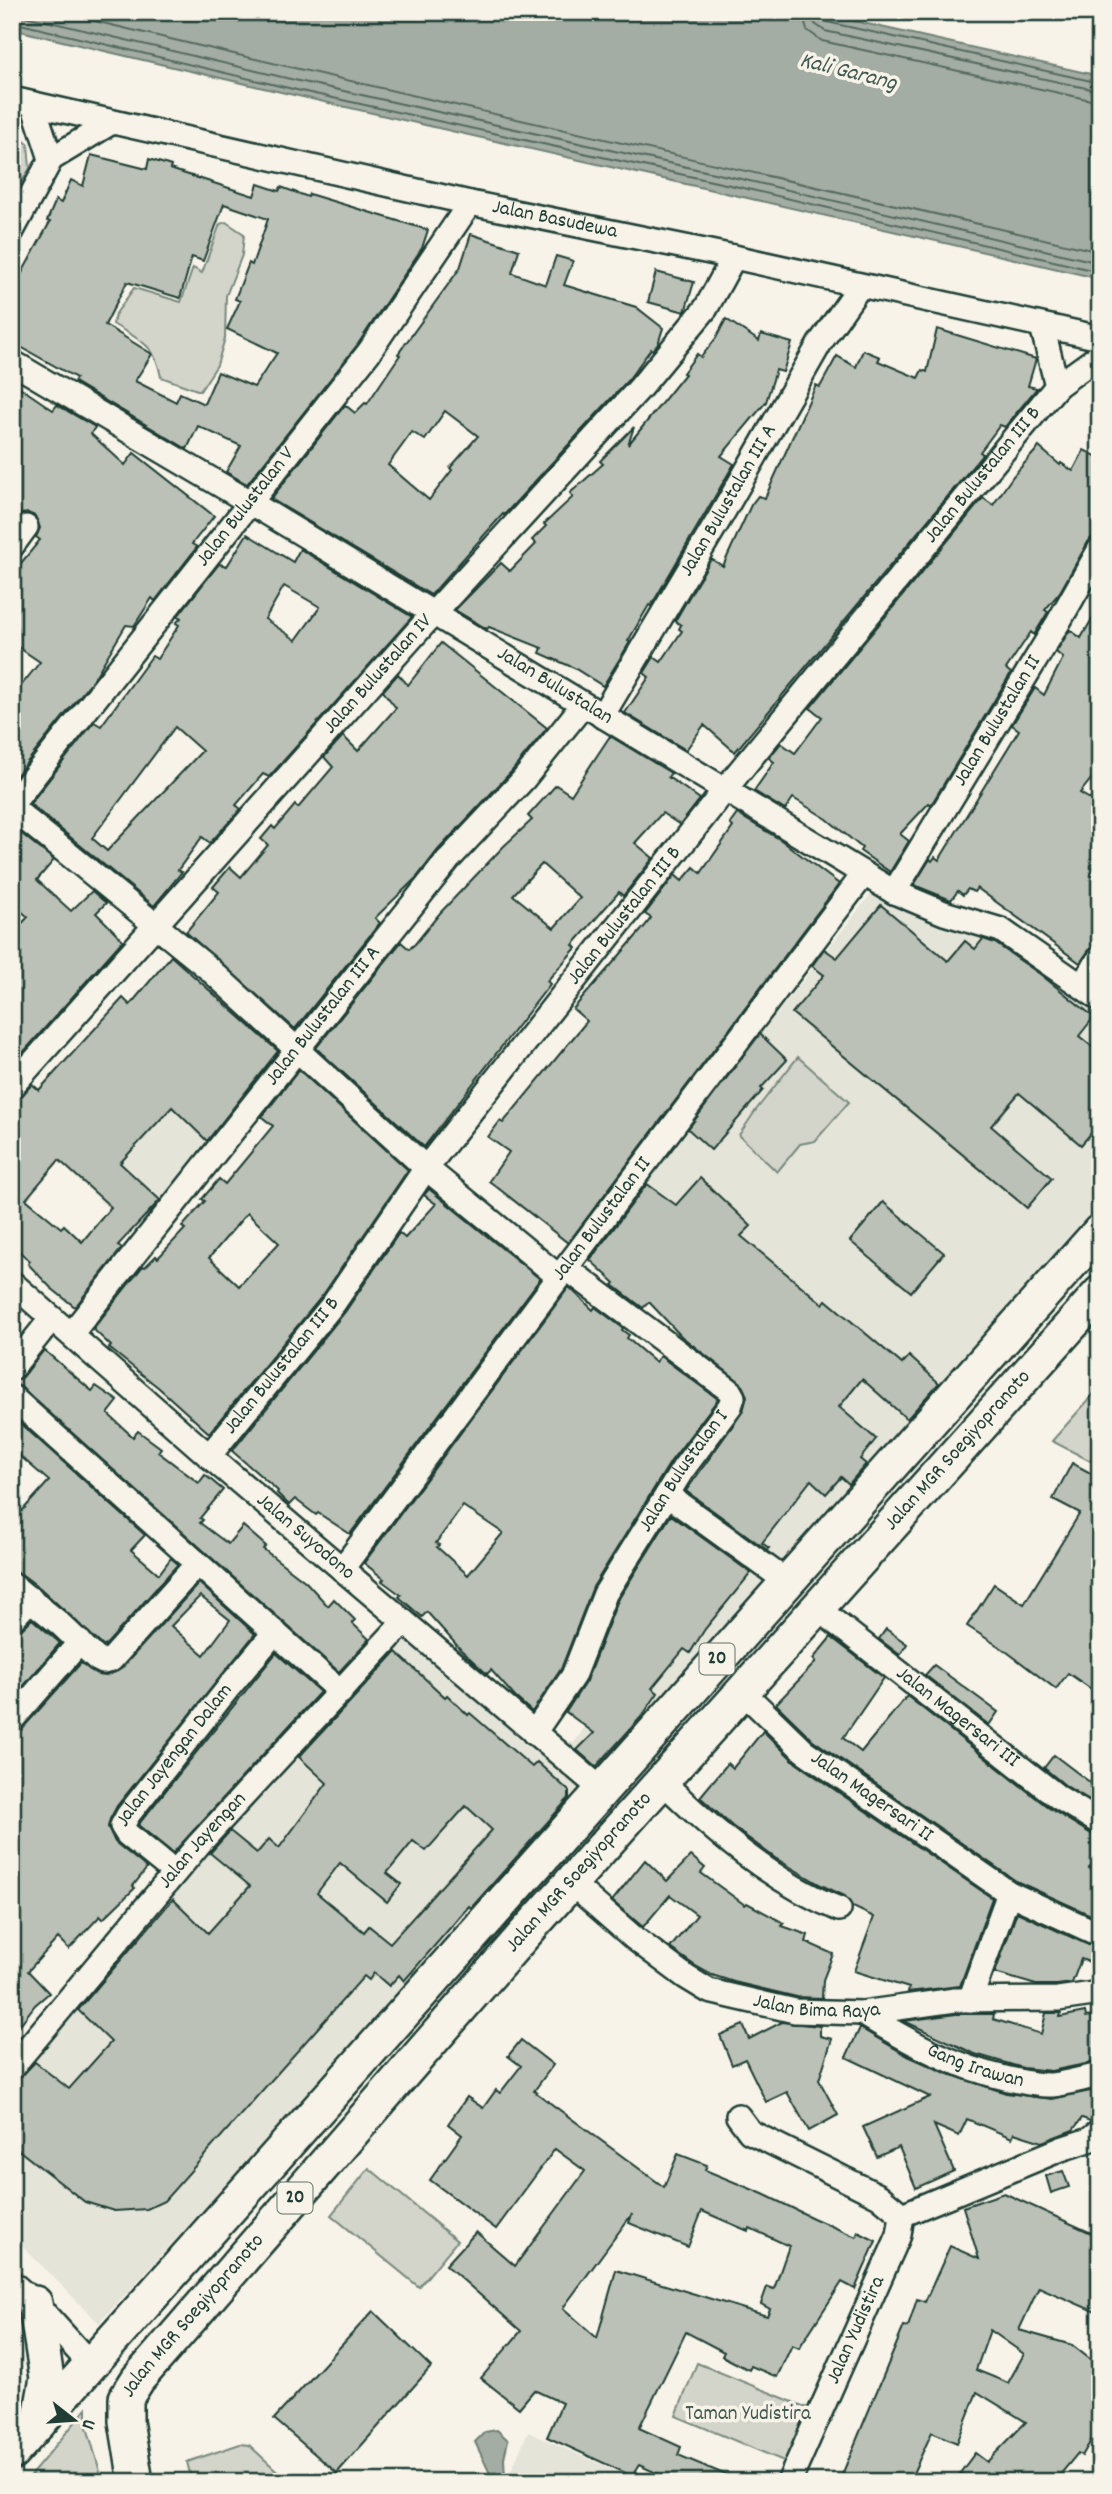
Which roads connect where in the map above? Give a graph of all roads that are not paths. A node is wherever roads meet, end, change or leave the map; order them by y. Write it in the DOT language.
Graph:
graph roads {
  1 [pos="22,102"];
  2 [pos="112,121"];
  3 [pos="51,159"];
  4 [pos="470,202"];
  5 [pos="12,231"];
  6 [pos="734,257"];
  7 [pos="860,286"];
  8 [pos="1042,326"];
  9 [pos="1100,338"];
  10 [pos="1100,355"];
  11 [pos="12,362"];
  12 [pos="1057,386"];
  13 [pos="251,503"];
  14 [pos="26,527"];
  15 [pos="12,546"];
  16 [pos="1100,549"];
  17 [pos="432,615"];
  18 [pos="592,710"];
  19 [pos="726,790"];
  20 [pos="12,806"];
  21 [pos="864,874"];
  22 [pos="894,892"];
  23 [pos="154,924"];
  24 [pos="1100,958"];
  25 [pos="1091,992"];
  26 [pos="296,1049"];
  27 [pos="12,1086"];
  28 [pos="426,1168"];
  29 [pos="1100,1231"];
  30 [pos="562,1272"];
  31 [pos="12,1283"];
  32 [pos="1100,1293"];
  33 [pos="52,1318"];
  34 [pos="71,1334"];
  35 [pos="12,1368"];
  36 [pos="12,1398"];
  37 [pos="209,1455"];
  38 [pos="667,1495"];
  39 [pos="195,1566"];
  40 [pos="342,1569"];
  41 [pos="786,1581"];
  42 [pos="12,1585"];
  43 [pos="31,1599"];
  44 [pos="817,1608"];
  45 [pos="12,1619"];
  46 [pos="404,1622"];
  47 [pos="274,1634"];
  48 [pos="80,1642"];
  49 [pos="742,1691"];
  50 [pos="341,1692"];
  51 [pos="15,1709"];
  52 [pos="534,1733"];
  53 [pos="662,1781"];
  54 [pos="601,1789"];
  55 [pos="1100,1823"];
  56 [pos="174,1872"];
  57 [pos="571,1882"];
  58 [pos="1009,1893"];
  59 [pos="839,1909"];
  60 [pos="1098,1930"];
  61 [pos="1100,1993"];
  62 [pos="970,2000"];
  63 [pos="862,2012"];
  64 [pos="12,2067"];
  65 [pos="1100,2074"];
  66 [pos="738,2116"];
  67 [pos="1100,2131"];
  68 [pos="902,2215"];
  69 [pos="23,2293"];
  70 [pos="91,2365"];
  71 [pos="39,2423"];
  72 [pos="12,2453"];
  73 [pos="136,2482"];
  74 [pos="789,2482"];
  1 -- 2 [label="street, Jalan Basudewa"];
  1 -- 3 [label="street"];
  2 -- 3 [label="street"];
  2 -- 4 [label="street, Jalan Basudewa"];
  3 -- 5 [label="street"];
  4 -- 6 [label="street, Jalan Basudewa"];
  4 -- 13 [label="street, Jalan Bulustalan V"];
  6 -- 7 [label="street, Jalan Basudewa"];
  6 -- 17 [label="street, Jalan Bulustalan IV"];
  7 -- 8 [label="street, Jalan Basudewa"];
  7 -- 18 [label="street, Jalan Bulustalan III A"];
  8 -- 9 [label="street, Jalan Basudewa"];
  8 -- 12 [label="street, Jalan Bulustalan III B"];
  10 -- 12 [label="street, Jalan Bulustalan III B"];
  11 -- 13 [label="street, Jalan Bulustalan"];
  12 -- 19 [label="street, Jalan Bulustalan III B"];
  13 -- 17 [label="street, Jalan Bulustalan"];
  13 -- 20 [label="street, Jalan Bulustalan V"];
  14 -- 15 [label="street"];
  16 -- 22 [label="street, Jalan Bulustalan II"];
  17 -- 18 [label="street, Jalan Bulustalan"];
  17 -- 23 [label="street, Jalan Bulustalan IV"];
  18 -- 19 [label="street, Jalan Bulustalan"];
  18 -- 26 [label="street, Jalan Bulustalan III A"];
  19 -- 21 [label="street, Jalan Bulustalan"];
  19 -- 28 [label="street, Jalan Bulustalan III B"];
  20 -- 23 [label="street"];
  21 -- 22 [label="street, Jalan Bulustalan"];
  21 -- 30 [label="street, Jalan Bulustalan II"];
  22 -- 25 [label="street, Jalan Bulustalan"];
  23 -- 26 [label="street"];
  23 -- 27 [label="street, Jalan Bulustalan IV"];
  24 -- 25 [label="street"];
  26 -- 28 [label="street"];
  26 -- 34 [label="street, Jalan Bulustalan III A"];
  28 -- 30 [label="street"];
  28 -- 37 [label="street, Jalan Bulustalan III B"];
  29 -- 41 [label="highway, Jalan MGR Soegiyopranoto / 20"];
  30 -- 38 [label="street, Jalan Bulustalan I"];
  30 -- 40 [label="street, Jalan Bulustalan II"];
  31 -- 33 [label="street, Jalan Suyodono"];
  32 -- 44 [label="highway, Jalan MGR Soegiyopranoto / 20"];
  33 -- 34 [label="street, Jalan Suyodono"];
  33 -- 35 [label="street"];
  34 -- 37 [label="street, Jalan Suyodono"];
  36 -- 39 [label="street"];
  37 -- 40 [label="street, Jalan Suyodono"];
  38 -- 41 [label="street"];
  38 -- 52 [label="street, Jalan Bulustalan I"];
  39 -- 47 [label="street"];
  39 -- 48 [label="street"];
  40 -- 46 [label="street, Jalan Suyodono"];
  41 -- 54 [label="highway, Jalan MGR Soegiyopranoto / 20"];
  42 -- 43 [label="street"];
  43 -- 45 [label="street"];
  43 -- 48 [label="street"];
  44 -- 49 [label="highway, Jalan MGR Soegiyopranoto / 20"];
  44 -- 55 [label="street, Jalan Magersari III"];
  46 -- 50 [label="street, Jalan Jayengan"];
  46 -- 52 [label="street, Jalan Suyodono"];
  47 -- 50 [label="street"];
  47 -- 56 [label="street, Jalan Jayengan Dalam"];
  48 -- 51 [label="street"];
  49 -- 53 [label="highway, Jalan MGR Soegiyopranoto / 20"];
  49 -- 58 [label="street, Jalan Magersari II"];
  50 -- 56 [label="street, Jalan Jayengan"];
  52 -- 54 [label="street, Jalan Suyodono"];
  53 -- 57 [label="highway, Jalan MGR Soegiyopranoto / 20"];
  53 -- 59 [label="street"];
  54 -- 70 [label="highway, Jalan MGR Soegiyopranoto / 20"];
  56 -- 64 [label="street, Jalan Jayengan"];
  57 -- 63 [label="street, Jalan Bima Raya"];
  57 -- 73 [label="highway, Jalan MGR Soegiyopranoto / 20"];
  58 -- 60 [label="street, Jalan Magersari II"];
  58 -- 62 [label="street"];
  61 -- 62 [label="street, Jalan Bima Raya"];
  62 -- 63 [label="street, Jalan Bima Raya"];
  63 -- 65 [label="street, Gang Irawan"];
  66 -- 68 [label="street"];
  67 -- 68 [label="street"];
  68 -- 74 [label="street, Jalan Yudistira"];
  69 -- 70 [label="street"];
  69 -- 71 [label="highway"];
  70 -- 71 [label="highway, 20"];
  71 -- 72 [label="highway, 20"];
}
